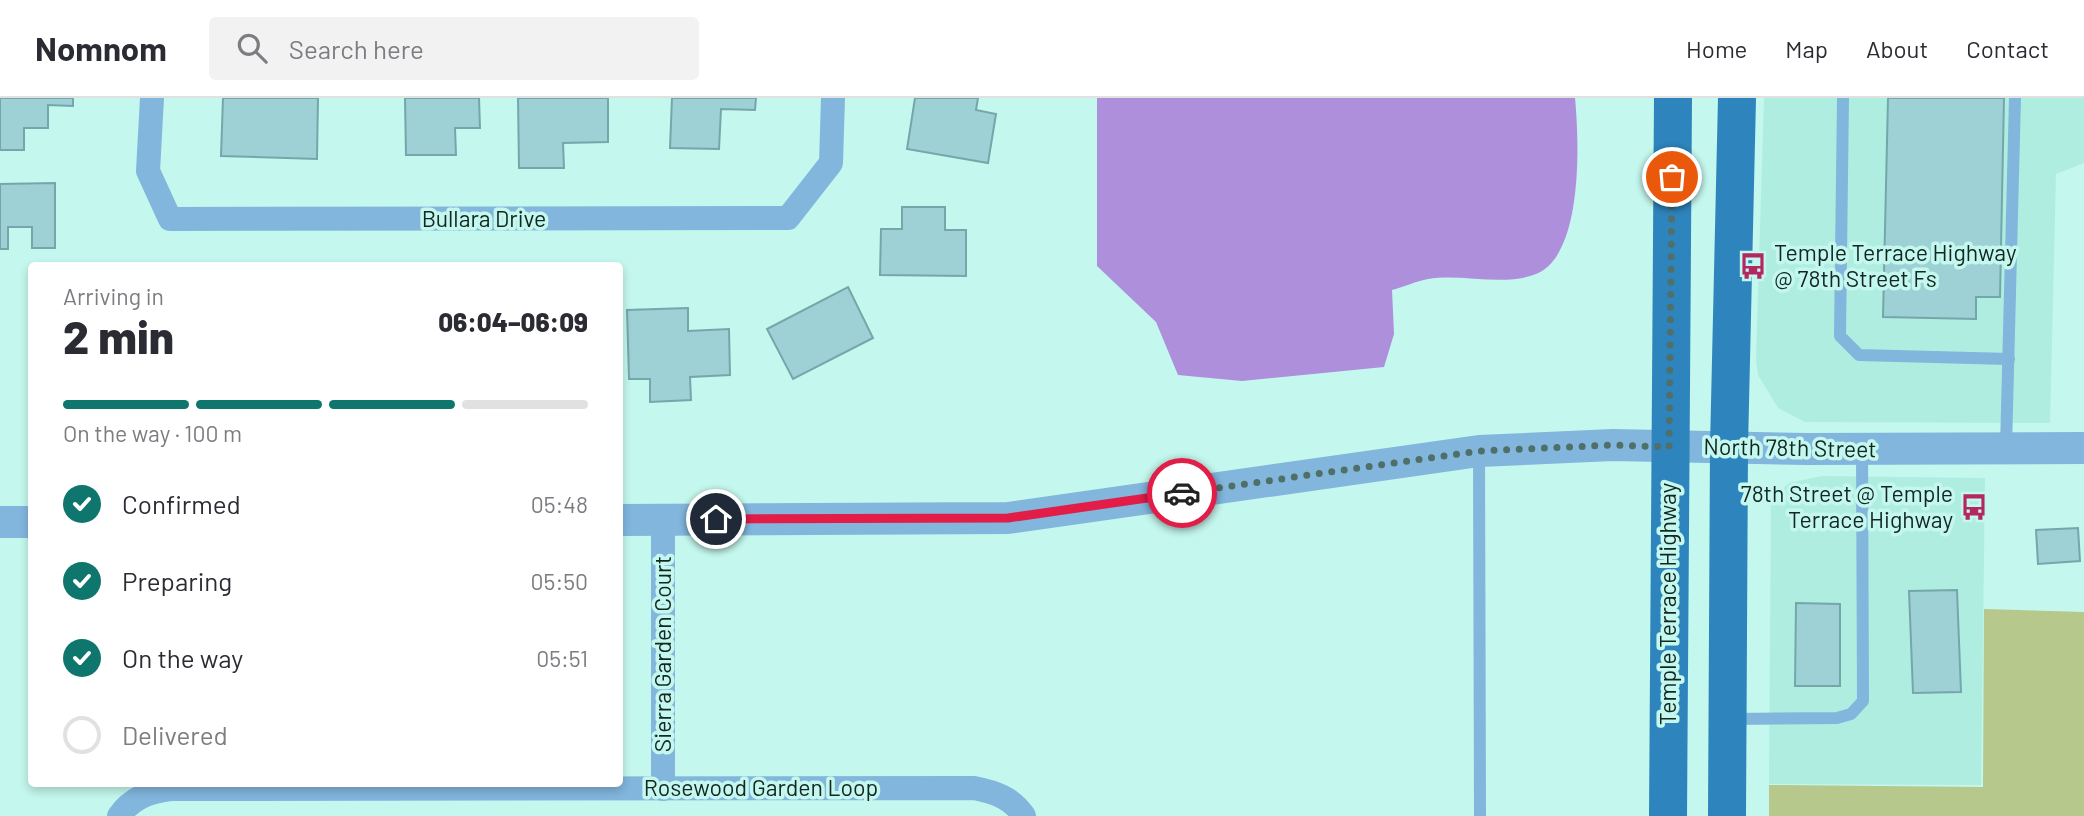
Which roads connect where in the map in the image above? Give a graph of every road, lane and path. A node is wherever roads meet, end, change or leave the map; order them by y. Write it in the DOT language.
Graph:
graph roads {
  1 [pos="152,98"];
  2 [pos="833,98"];
  3 [pos="1673,98"];
  4 [pos="1737,98"];
  5 [pos="1843,98"];
  6 [pos="2015,98"];
  7 [pos="2009,359"];
  8 [pos="1669,447"];
  9 [pos="1729,447"];
  10 [pos="2006,448"];
  11 [pos="2084,448"];
  12 [pos="1862,449"];
  13 [pos="1479,451"];
  14 [pos="623,520"];
  15 [pos="663,520"];
  16 [pos="0,522"];
  17 [pos="28,522"];
  18 [pos="1727,719"];
  19 [pos="663,789"];
  20 [pos="119,816"];
  21 [pos="1024,816"];
  22 [pos="1480,816"];
  23 [pos="1668,816"];
  24 [pos="1727,816"];
  1 -- 2 [label="street, Bullara Drive"];
  3 -- 8 [label="main road, Temple Terrace Highway"];
  4 -- 9 [label="main road"];
  5 -- 7 [label="lane"];
  6 -- 7 [label="lane"];
  7 -- 10 [label="lane"];
  8 -- 9 [label="street, North 78th Street"];
  8 -- 13 [label="street, North 78th Street"];
  8 -- 23 [label="main road, Temple Terrace Highway"];
  9 -- 12 [label="street, North 78th Street"];
  9 -- 18 [label="main road"];
  10 -- 11 [label="street, North 78th Street"];
  10 -- 12 [label="street, North 78th Street"];
  12 -- 18 [label="lane"];
  13 -- 15 [label="street, North 78th Street"];
  13 -- 22 [label="lane"];
  14 -- 15 [label="street, North 78th Street"];
  15 -- 19 [label="street, Sierra Garden Court"];
  16 -- 17 [label="street"];
  18 -- 24 [label="main road"];
  19 -- 20 [label="street, Rosewood Garden Loop"];
  19 -- 21 [label="street, Rosewood Garden Loop"];
}
